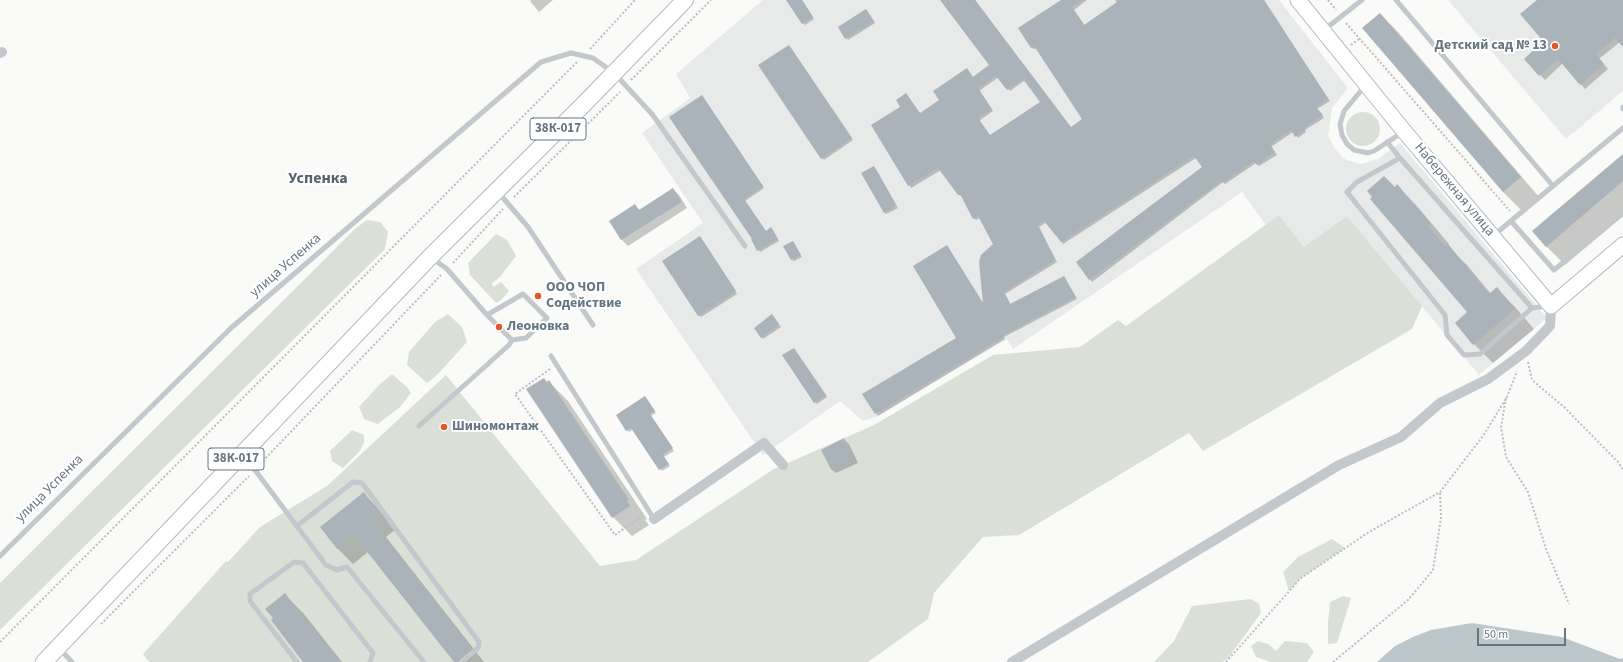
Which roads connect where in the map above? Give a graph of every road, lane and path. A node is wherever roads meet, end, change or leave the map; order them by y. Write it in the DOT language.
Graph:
graph roads {
  1 [pos="635,0"];
  2 [pos="685,0"];
  3 [pos="712,0"];
  4 [pos="1298,0"];
  5 [pos="1328,0"];
  6 [pos="1362,0"];
  7 [pos="1396,0"];
  8 [pos="1341,16"];
  9 [pos="1323,30"];
  10 [pos="584,56"];
  11 [pos="614,73"];
  12 [pos="1367,84"];
  13 [pos="626,86"];
  14 [pos="1623,128"];
  15 [pos="1404,131"];
  16 [pos="1387,142"];
  17 [pos="1400,158"];
  18 [pos="1553,186"];
  19 [pos="496,190"];
  20 [pos="508,204"];
  21 [pos="1623,213"];
  22 [pos="1513,220"];
  23 [pos="1493,236"];
  24 [pos="1623,245"];
  25 [pos="745,246"];
  26 [pos="430,257"];
  27 [pos="447,269"];
  28 [pos="1551,306"];
  29 [pos="1532,308"];
  30 [pos="487,315"];
  31 [pos="593,325"];
  32 [pos="512,340"];
  33 [pos="1526,351"];
  34 [pos="551,356"];
  35 [pos="547,365"];
  36 [pos="550,369"];
  37 [pos="1518,371"];
  38 [pos="554,375"];
  39 [pos="1507,397"];
  40 [pos="419,426"];
  41 [pos="239,456"];
  42 [pos="783,465"];
  43 [pos="1623,470"];
  44 [pos="1440,492"];
  45 [pos="642,516"];
  46 [pos="654,519"];
  47 [pos="297,526"];
  48 [pos="0,556"];
  49 [pos="1569,604"];
  50 [pos="0,642"];
  51 [pos="58,647"];
  52 [pos="44,662"];
  53 [pos="72,662"];
  54 [pos="297,662"];
  55 [pos="370,662"];
  56 [pos="424,662"];
  57 [pos="461,662"];
  58 [pos="1012,662"];
  59 [pos="1226,662"];
  60 [pos="1332,662"];
  1 -- 10 [label="path"];
  2 -- 11 [label="main road, 38К-017"];
  3 -- 13 [label="path"];
  4 -- 9 [label="main road, Набережная улица"];
  5 -- 8 [label="path"];
  6 -- 8 [label="lane"];
  7 -- 18 [label="lane"];
  8 -- 9 [label="lane"];
  8 -- 22 [label="path"];
  9 -- 12 [label="main road, Набережная улица"];
  10 -- 11 [label="lane, улица Успенка"];
  10 -- 48 [label="lane, улица Успенка"];
  10 -- 50 [label="path"];
  11 -- 13 [label="lane, улица Успенка"];
  11 -- 19 [label="main road, 38К-017"];
  12 -- 15 [label="main road, Набережная улица"];
  12 -- 16 [label="lane"];
  13 -- 20 [label="path"];
  13 -- 25 [label="lane, улица Успенка"];
  14 -- 18 [label="lane"];
  15 -- 16 [label="lane"];
  15 -- 23 [label="main road, Набережная улица"];
  16 -- 17 [label="lane"];
  17 -- 29 [label="lane"];
  17 -- 29 [label="lane"];
  18 -- 22 [label="lane"];
  19 -- 20 [label="lane"];
  19 -- 26 [label="main road, 38К-017"];
  20 -- 27 [label="path"];
  20 -- 31 [label="lane"];
  21 -- 22 [label="lane"];
  22 -- 23 [label="lane"];
  23 -- 28 [label="main road, Набережная улица"];
  24 -- 28 [label="main road"];
  26 -- 27 [label="lane"];
  26 -- 41 [label="main road, 38К-017"];
  27 -- 30 [label="lane"];
  28 -- 29 [label="lane"];
  28 -- 33 [label="street"];
  30 -- 32 [label="lane"];
  30 -- 32 [label="lane"];
  32 -- 40 [label="lane"];
  33 -- 43 [label="path"];
  33 -- 58 [label="street"];
  34 -- 46 [label="lane"];
  35 -- 36 [label="path"];
  36 -- 38 [label="path"];
  36 -- 45 [label="path"];
  37 -- 39 [label="path"];
  39 -- 44 [label="path"];
  39 -- 49 [label="path"];
  41 -- 47 [label="lane"];
  41 -- 51 [label="main road, 38К-017"];
  42 -- 46 [label="street"];
  44 -- 59 [label="path"];
  44 -- 60 [label="path"];
  47 -- 56 [label="lane"];
  47 -- 57 [label="lane"];
  51 -- 52 [label="main road, 38К-017"];
  51 -- 53 [label="lane"];
  54 -- 55 [label="lane"];
}
